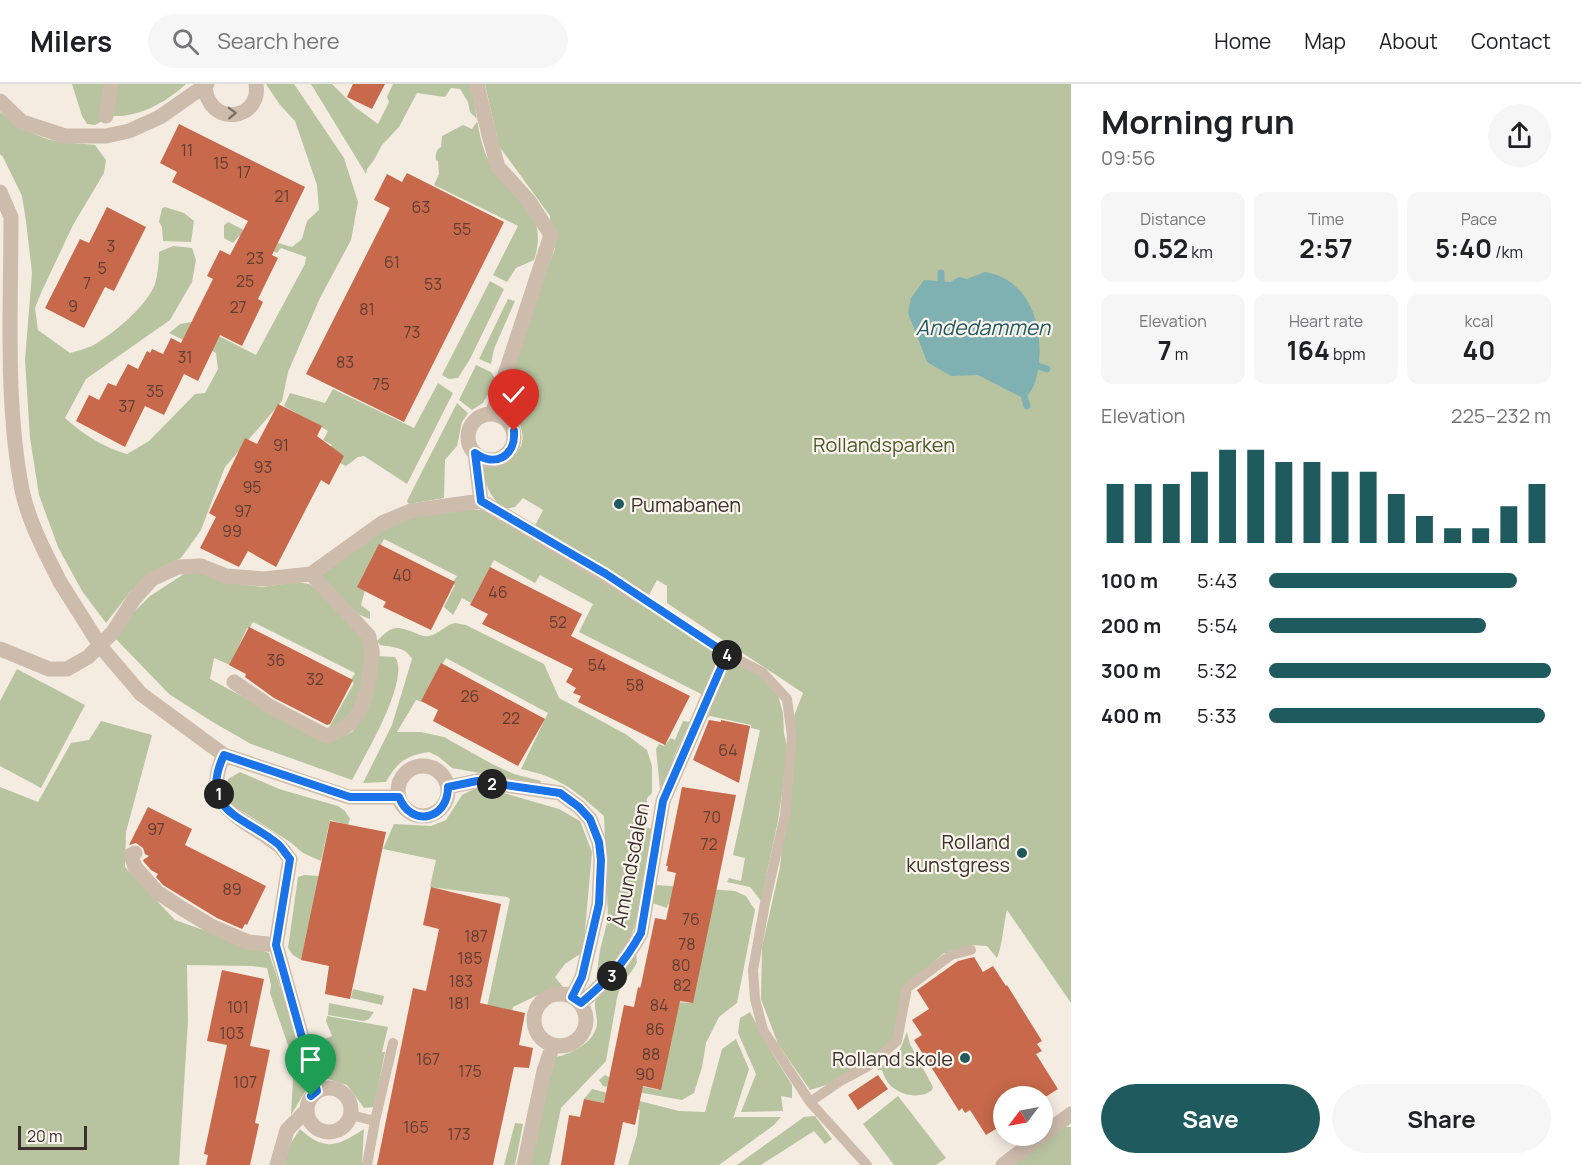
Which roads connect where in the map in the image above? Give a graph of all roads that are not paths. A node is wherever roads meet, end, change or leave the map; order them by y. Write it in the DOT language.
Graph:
graph roads {
  1 [pos="111,84"];
  2 [pos="256,84"];
  3 [pos="477,84"];
  4 [pos="206,85"];
  5 [pos="0,101"];
  6 [pos="106,116"];
  7 [pos="0,192"];
  8 [pos="492,414"];
  9 [pos="475,453"];
  10 [pos="481,501"];
  11 [pos="311,574"];
  12 [pos="639,596"];
  13 [pos="0,650"];
  14 [pos="727,654"];
  15 [pos="234,682"];
  16 [pos="224,755"];
  17 [pos="448,787"];
  18 [pos="399,797"];
  19 [pos="135,853"];
  20 [pos="276,945"];
  21 [pos="971,950"];
  22 [pos="577,1000"];
  23 [pos="393,1043"];
  24 [pos="553,1045"];
  25 [pos="317,1091"];
  26 [pos="810,1102"];
  27 [pos="307,1110"];
  28 [pos="1071,1114"];
  29 [pos="351,1115"];
  30 [pos="375,1121"];
  31 [pos="1053,1127"];
  32 [pos="1028,1146"];
  33 [pos="277,1165"];
  34 [pos="367,1165"];
  35 [pos="524,1165"];
  36 [pos="867,1165"];
  37 [pos="1003,1165"];
  1 -- 6 [label="street"];
  4 -- 2 [label="street, one-way"];
  3 -- 8 [label="street"];
  4 -- 5 [label="street"];
  7 -- 16 [label="street, bridge"];
  8 -- 9 [label="street"];
  8 -- 9 [label="street"];
  9 -- 10 [label="street"];
  10 -- 11 [label="street"];
  10 -- 12 [label="street"];
  11 -- 13 [label="street"];
  11 -- 15 [label="street"];
  12 -- 14 [label="lane"];
  14 -- 22 [label="street, Åmundsdalen"];
  14 -- 26 [label="lane"];
  16 -- 18 [label="street"];
  16 -- 20 [label="street"];
  17 -- 18 [label="street"];
  17 -- 18 [label="street"];
  17 -- 22 [label="street, Åmundsdalen"];
  19 -- 20 [label="street"];
  20 -- 25 [label="street"];
  21 -- 26 [label="lane"];
  22 -- 24 [label="street, Åmundsdalen"];
  22 -- 24 [label="street"];
  23 -- 30 [label="lane"];
  24 -- 35 [label="street"];
  25 -- 27 [label="street"];
  25 -- 29 [label="street"];
  26 -- 36 [label="lane"];
  27 -- 29 [label="street"];
  27 -- 33 [label="street"];
  28 -- 31 [label="street"];
  29 -- 30 [label="lane"];
  30 -- 34 [label="lane"];
  32 -- 37 [label="street"];
}
